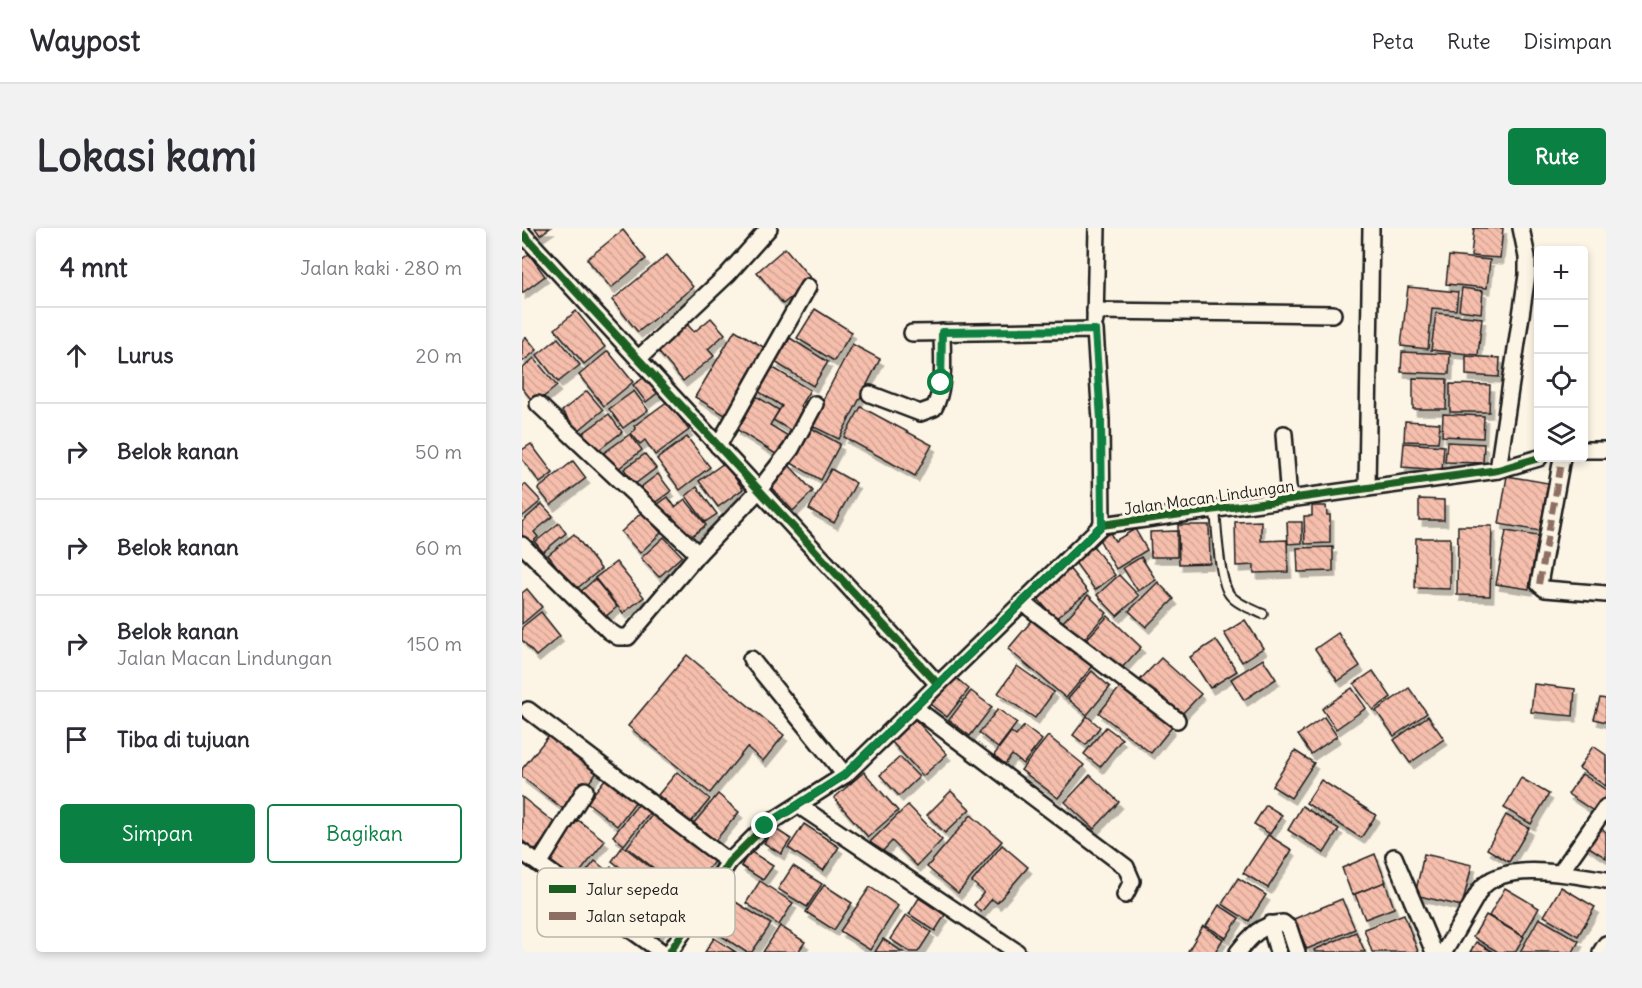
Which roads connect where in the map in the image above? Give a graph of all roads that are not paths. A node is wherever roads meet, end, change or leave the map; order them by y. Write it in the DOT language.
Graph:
graph roads {
  1 [pos="769,228"];
  2 [pos="1097,228"];
  3 [pos="1371,228"];
  4 [pos="1521,228"];
  5 [pos="522,233"];
  6 [pos="808,287"];
  7 [pos="1095,311"];
  8 [pos="1333,314"];
  9 [pos="1095,330"];
  10 [pos="942,332"];
  11 [pos="912,333"];
  12 [pos="638,359"];
  13 [pos="870,394"];
  14 [pos="538,404"];
  15 [pos="815,404"];
  16 [pos="1284,434"];
  17 [pos="718,446"];
  18 [pos="1588,450"];
  19 [pos="1606,450"];
  20 [pos="1534,459"];
  21 [pos="1561,462"];
  22 [pos="1498,470"];
  23 [pos="1367,488"];
  24 [pos="759,490"];
  25 [pos="1289,500"];
  26 [pos="1215,510"];
  27 [pos="1102,525"];
  28 [pos="522,545"];
  29 [pos="698,554"];
  30 [pos="1606,594"];
  31 [pos="1022,602"];
  32 [pos="1263,614"];
  33 [pos="751,659"];
  34 [pos="937,683"];
  35 [pos="915,708"];
  36 [pos="528,710"];
  37 [pos="1177,720"];
  38 [pos="844,775"];
  39 [pos="585,790"];
  40 [pos="798,805"];
  41 [pos="1606,807"];
  42 [pos="522,852"];
  43 [pos="1394,857"];
  44 [pos="729,862"];
  45 [pos="539,864"];
  46 [pos="545,868"];
  47 [pos="725,868"];
  48 [pos="1560,873"];
  49 [pos="1606,880"];
  50 [pos="1125,895"];
  51 [pos="1270,924"];
  52 [pos="641,937"];
  53 [pos="680,937"];
  54 [pos="1606,944"];
  55 [pos="662,952"];
  56 [pos="670,952"];
  57 [pos="1017,952"];
  58 [pos="1238,952"];
  59 [pos="1278,952"];
  60 [pos="1297,952"];
  61 [pos="1434,952"];
  62 [pos="1444,952"];
  63 [pos="1601,952"];
  1 -- 12 [label="street"];
  2 -- 7 [label="street"];
  3 -- 23 [label="street"];
  4 -- 22 [label="street"];
  5 -- 12 [label="street"];
  6 -- 17 [label="street"];
  7 -- 8 [label="street"];
  7 -- 9 [label="street"];
  9 -- 10 [label="street"];
  9 -- 27 [label="street"];
  10 -- 11 [label="street"];
  10 -- 13 [label="street"];
  12 -- 17 [label="street"];
  14 -- 29 [label="street"];
  15 -- 24 [label="street"];
  16 -- 25 [label="street"];
  17 -- 24 [label="street"];
  18 -- 19 [label="street"];
  20 -- 22 [label="street, Jalan Macan Lindungan"];
  21 -- 30 [label="street"];
  22 -- 23 [label="street, Jalan Macan Lindungan"];
  23 -- 25 [label="street, Jalan Macan Lindungan"];
  24 -- 29 [label="street"];
  24 -- 34 [label="street"];
  25 -- 26 [label="street, Jalan Macan Lindungan"];
  26 -- 27 [label="street, Jalan Macan Lindungan"];
  26 -- 32 [label="lane"];
  27 -- 31 [label="street, Jalan Macan Lindungan"];
  28 -- 29 [label="street"];
  31 -- 34 [label="street, Jalan Macan Lindungan"];
  31 -- 37 [label="street"];
  33 -- 38 [label="street"];
  34 -- 35 [label="street, Jalan Macan Lindungan"];
  35 -- 38 [label="street, Jalan Macan Lindungan"];
  35 -- 50 [label="street"];
  36 -- 44 [label="street"];
  38 -- 40 [label="street, Jalan Macan Lindungan"];
  39 -- 45 [label="street"];
  40 -- 44 [label="street, Jalan Macan Lindungan"];
  40 -- 57 [label="street"];
  41 -- 48 [label="street"];
  42 -- 45 [label="street"];
  43 -- 61 [label="street"];
  44 -- 47 [label="street, Jalan Macan Lindungan"];
  45 -- 46 [label="street"];
  48 -- 49 [label="street"];
  48 -- 62 [label="street"];
  51 -- 58 [label="street"];
  51 -- 59 [label="street"];
  51 -- 60 [label="street"];
  52 -- 55 [label="street"];
  53 -- 56 [label="street, Jalan Macan Lindungan"];
  54 -- 63 [label="street"];
}
